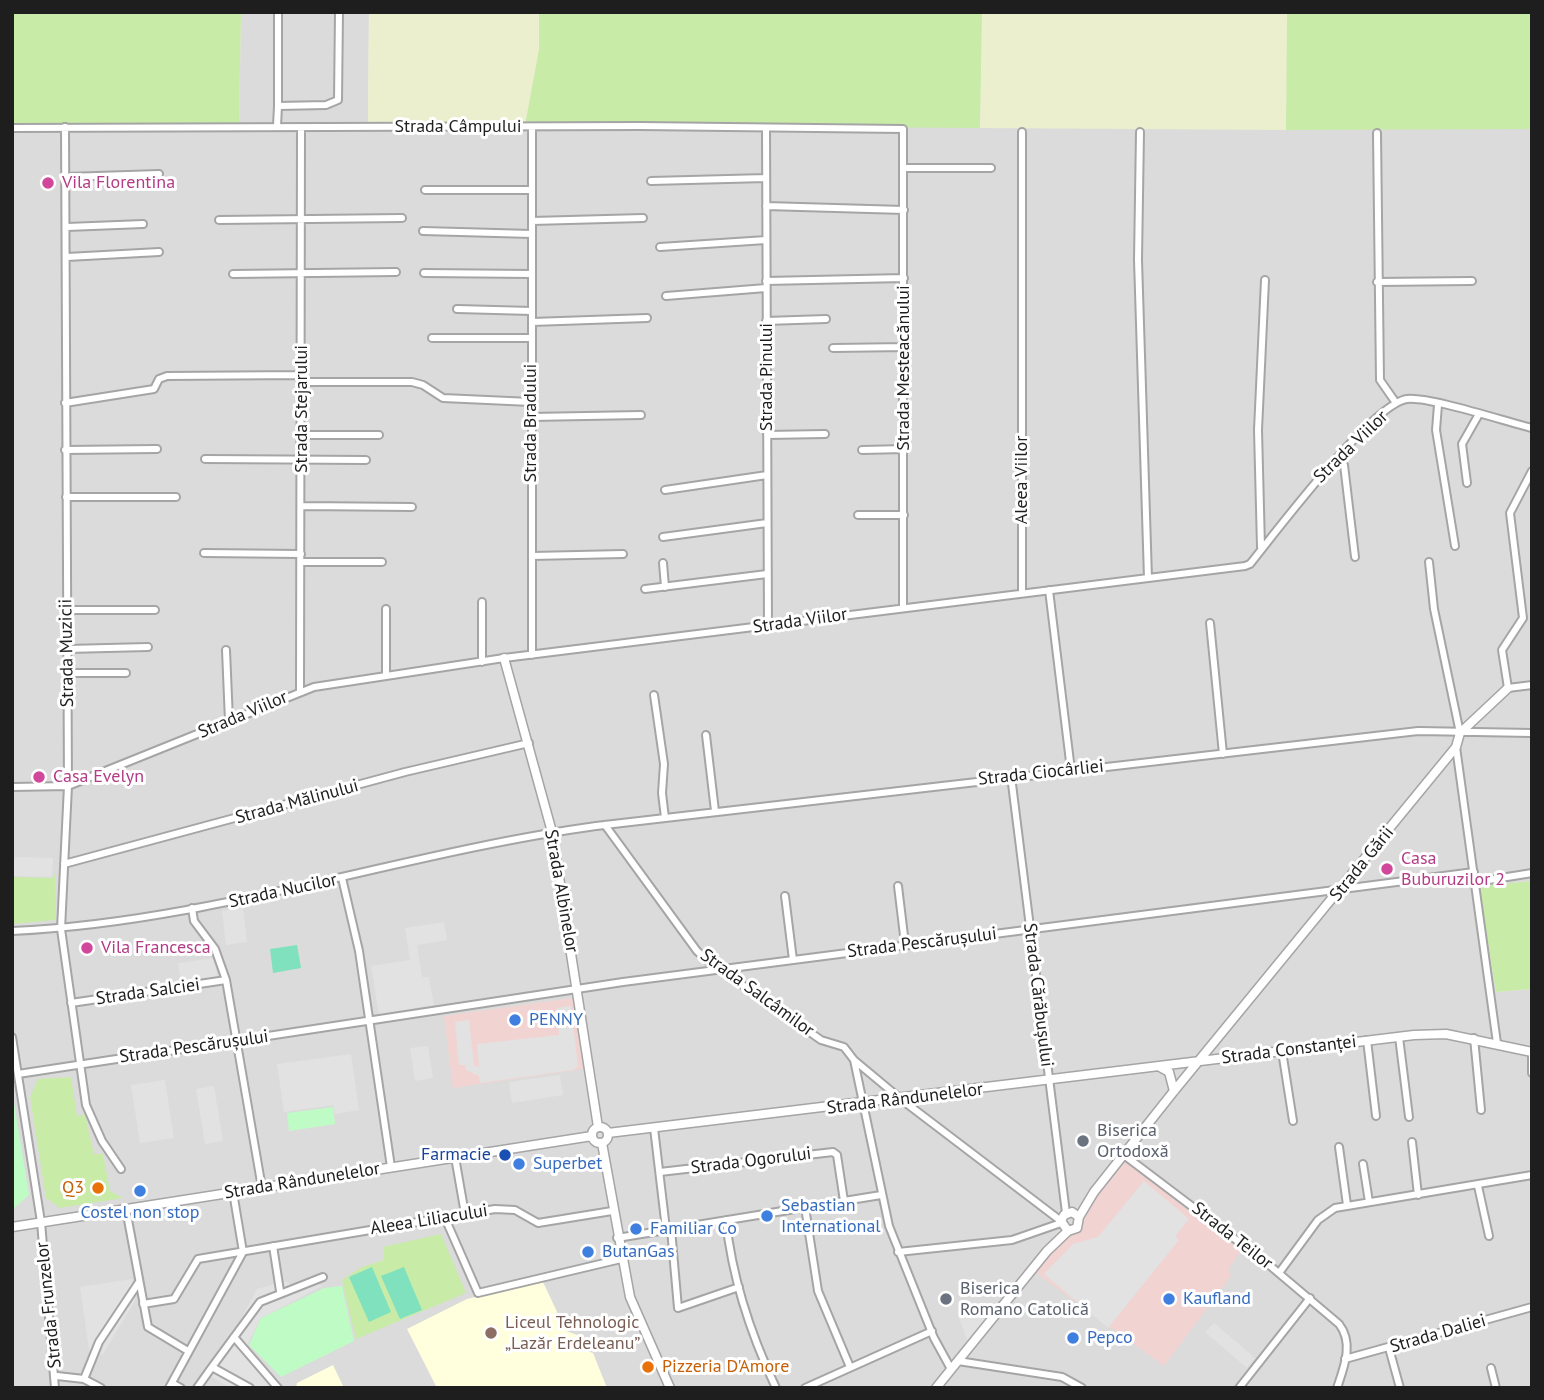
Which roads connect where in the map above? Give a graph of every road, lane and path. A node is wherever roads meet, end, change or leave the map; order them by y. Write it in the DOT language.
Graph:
graph roads {
  1 [pos="278,12"];
  2 [pos="339,12"];
  3 [pos="278,106"];
  4 [pos="277,126"];
  5 [pos="65,127"];
  6 [pos="301,127"];
  7 [pos="532,127"];
  8 [pos="12,128"];
  9 [pos="766,129"];
  10 [pos="903,129"];
  11 [pos="1022,132"];
  12 [pos="1140,132"];
  13 [pos="1377,134"];
  14 [pos="904,168"];
  15 [pos="992,168"];
  16 [pos="159,174"];
  17 [pos="66,177"];
  18 [pos="766,178"];
  19 [pos="651,181"];
  20 [pos="425,190"];
  21 [pos="532,190"];
  22 [pos="766,206"];
  23 [pos="904,211"];
  24 [pos="402,218"];
  25 [pos="643,218"];
  26 [pos="219,220"];
  27 [pos="301,220"];
  28 [pos="532,221"];
  29 [pos="143,224"];
  30 [pos="67,227"];
  31 [pos="423,231"];
  32 [pos="532,234"];
  33 [pos="766,240"];
  34 [pos="660,247"];
  35 [pos="159,252"];
  36 [pos="67,257"];
  37 [pos="396,272"];
  38 [pos="301,273"];
  39 [pos="424,273"];
  40 [pos="233,274"];
  41 [pos="532,274"];
  42 [pos="904,278"];
  43 [pos="1265,280"];
  44 [pos="1472,281"];
  45 [pos="1377,282"];
  46 [pos="766,285"];
  47 [pos="666,296"];
  48 [pos="457,309"];
  49 [pos="532,311"];
  50 [pos="647,318"];
  51 [pos="826,319"];
  52 [pos="532,321"];
  53 [pos="766,321"];
  54 [pos="432,338"];
  55 [pos="532,338"];
  56 [pos="905,347"];
  57 [pos="833,348"];
  58 [pos="301,378"];
  59 [pos="531,401"];
  60 [pos="65,403"];
  61 [pos="1396,403"];
  62 [pos="1438,405"];
  63 [pos="1479,414"];
  64 [pos="641,415"];
  65 [pos="531,417"];
  66 [pos="1532,428"];
  67 [pos="825,434"];
  68 [pos="302,435"];
  69 [pos="379,435"];
  70 [pos="767,435"];
  71 [pos="157,449"];
  72 [pos="905,449"];
  73 [pos="65,450"];
  74 [pos="862,450"];
  75 [pos="1338,457"];
  76 [pos="205,459"];
  77 [pos="302,460"];
  78 [pos="366,460"];
  79 [pos="1532,471"];
  80 [pos="767,475"];
  81 [pos="1467,484"];
  82 [pos="665,490"];
  83 [pos="176,496"];
  84 [pos="66,497"];
  85 [pos="302,506"];
  86 [pos="412,507"];
  87 [pos="858,515"];
  88 [pos="904,515"];
  89 [pos="767,523"];
  90 [pos="663,537"];
  91 [pos="1455,546"];
  92 [pos="1261,548"];
  93 [pos="204,553"];
  94 [pos="302,554"];
  95 [pos="623,554"];
  96 [pos="531,556"];
  97 [pos="1354,557"];
  98 [pos="301,562"];
  99 [pos="382,562"];
  100 [pos="1429,562"];
  101 [pos="663,563"];
  102 [pos="767,574"];
  103 [pos="1149,578"];
  104 [pos="664,587"];
  105 [pos="645,589"];
  106 [pos="1049,590"];
  107 [pos="1022,593"];
  108 [pos="482,601"];
  109 [pos="903,607"];
  110 [pos="386,609"];
  111 [pos="66,610"];
  112 [pos="155,610"];
  113 [pos="1532,617"];
  114 [pos="1523,618"];
  115 [pos="1210,623"];
  116 [pos="768,626"];
  117 [pos="148,647"];
  118 [pos="67,649"];
  119 [pos="226,650"];
  120 [pos="532,655"];
  121 [pos="504,658"];
  122 [pos="482,662"];
  123 [pos="67,673"];
  124 [pos="127,673"];
  125 [pos="386,676"];
  126 [pos="1532,685"];
  127 [pos="1508,688"];
  128 [pos="300,691"];
  129 [pos="654,695"];
  130 [pos="229,721"];
  131 [pos="1460,733"];
  132 [pos="1532,733"];
  133 [pos="706,735"];
  134 [pos="529,743"];
  135 [pos="1455,747"];
  136 [pos="1223,754"];
  137 [pos="1071,770"];
  138 [pos="1011,776"];
  139 [pos="68,786"];
  140 [pos="12,788"];
  141 [pos="715,811"];
  142 [pos="665,818"];
  143 [pos="605,825"];
  144 [pos="552,832"];
  145 [pos="64,864"];
  146 [pos="1474,872"];
  147 [pos="1532,873"];
  148 [pos="342,878"];
  149 [pos="1476,882"];
  150 [pos="898,886"];
  151 [pos="1340,892"];
  152 [pos="785,896"];
  153 [pos="192,908"];
  154 [pos="61,929"];
  155 [pos="1029,930"];
  156 [pos="12,931"];
  157 [pos="905,944"];
  158 [pos="793,960"];
  159 [pos="719,969"];
  160 [pos="226,980"];
  161 [pos="577,988"];
  162 [pos="71,1003"];
  163 [pos="370,1021"];
  164 [pos="12,1037"];
  165 [pos="1399,1037"];
  166 [pos="1474,1038"];
  167 [pos="1367,1040"];
  168 [pos="238,1041"];
  169 [pos="1497,1043"];
  170 [pos="1282,1051"];
  171 [pos="1532,1054"];
  172 [pos="854,1060"];
  173 [pos="1201,1061"];
  174 [pos="80,1064"];
  175 [pos="1160,1067"];
  176 [pos="1532,1073"];
  177 [pos="18,1074"];
  178 [pos="1048,1080"];
  179 [pos="1174,1091"];
  180 [pos="902,1100"];
  181 [pos="865,1104"];
  182 [pos="1482,1110"];
  183 [pos="1376,1116"];
  184 [pos="1409,1117"];
  185 [pos="1293,1121"];
  186 [pos="598,1127"];
  187 [pos="654,1128"];
  188 [pos="608,1133"];
  189 [pos="592,1136"];
  190 [pos="1412,1142"];
  191 [pos="602,1143"];
  192 [pos="1339,1147"];
  193 [pos="1124,1155"];
  194 [pos="455,1157"];
  195 [pos="1363,1164"];
  196 [pos="391,1167"];
  197 [pos="121,1169"];
  198 [pos="660,1172"];
  199 [pos="1532,1175"];
  200 [pos="1478,1186"];
  201 [pos="262,1188"];
  202 [pos="233,1192"];
  203 [pos="881,1195"];
  204 [pos="1418,1195"];
  205 [pos="844,1201"];
  206 [pos="1369,1202"];
  207 [pos="1347,1205"];
  208 [pos="805,1207"];
  209 [pos="126,1209"];
  210 [pos="612,1211"];
  211 [pos="465,1214"];
  212 [pos="1072,1214"];
  213 [pos="444,1218"];
  214 [pos="726,1220"];
  215 [pos="41,1222"];
  216 [pos="1063,1225"];
  217 [pos="12,1227"];
  218 [pos="668,1229"];
  219 [pos="1489,1237"];
  220 [pos="617,1238"];
  221 [pos="273,1246"];
  222 [pos="243,1252"];
  223 [pos="898,1252"];
  224 [pos="621,1259"];
  225 [pos="1279,1273"];
  226 [pos="323,1277"];
  227 [pos="139,1282"];
  228 [pos="738,1284"];
  229 [pos="280,1291"];
  230 [pos="1310,1298"];
  231 [pos="143,1304"];
  232 [pos="1532,1307"];
  233 [pos="932,1331"];
  234 [pos="234,1337"];
  235 [pos="1389,1348"];
  236 [pos="188,1351"];
  237 [pos="1345,1359"];
  238 [pos="958,1361"];
  239 [pos="212,1367"];
  240 [pos="850,1367"];
  241 [pos="1491,1368"];
  242 [pos="949,1372"];
  243 [pos="57,1376"];
  244 [pos="84,1379"];
  245 [pos="170,1385"];
  246 [pos="55,1388"];
  247 [pos="101,1388"];
  248 [pos="181,1388"];
  249 [pos="197,1388"];
  250 [pos="250,1388"];
  251 [pos="278,1388"];
  252 [pos="670,1388"];
  253 [pos="776,1388"];
  254 [pos="805,1388"];
  255 [pos="936,1388"];
  256 [pos="949,1388"];
  257 [pos="1082,1388"];
  258 [pos="1239,1388"];
  259 [pos="1337,1388"];
  260 [pos="1400,1388"];
  261 [pos="1496,1388"];
  1 -- 3 [label="street"];
  2 -- 3 [label="street"];
  3 -- 4 [label="street"];
  4 -- 5 [label="street, Strada Câmpului"];
  4 -- 6 [label="street, Strada Câmpului"];
  5 -- 8 [label="street, Strada Câmpului"];
  5 -- 17 [label="street, Strada Muzicii"];
  6 -- 7 [label="street, Strada Câmpului"];
  6 -- 27 [label="street, Strada Stejarului"];
  7 -- 9 [label="street, Strada Câmpului"];
  7 -- 21 [label="street, Strada Bradului"];
  9 -- 10 [label="street, Strada Câmpului"];
  9 -- 18 [label="street, Strada Pinului"];
  10 -- 14 [label="street, Strada Mesteacănului"];
  11 -- 107 [label="street, Aleea Viilor"];
  12 -- 103 [label="street"];
  13 -- 45 [label="street"];
  14 -- 15 [label="street"];
  14 -- 23 [label="street, Strada Mesteacănului"];
  16 -- 17 [label="street"];
  17 -- 30 [label="street, Strada Muzicii"];
  18 -- 19 [label="street"];
  18 -- 22 [label="street, Strada Pinului"];
  20 -- 21 [label="street"];
  21 -- 28 [label="street, Strada Bradului"];
  22 -- 23 [label="street"];
  22 -- 33 [label="street, Strada Pinului"];
  23 -- 42 [label="street, Strada Mesteacănului"];
  24 -- 27 [label="street"];
  25 -- 28 [label="street"];
  26 -- 27 [label="street"];
  27 -- 38 [label="street, Strada Stejarului"];
  28 -- 32 [label="street, Strada Bradului"];
  29 -- 30 [label="street"];
  30 -- 36 [label="street, Strada Muzicii"];
  31 -- 32 [label="street"];
  32 -- 41 [label="street, Strada Bradului"];
  33 -- 34 [label="street"];
  33 -- 46 [label="street, Strada Pinului"];
  35 -- 36 [label="street"];
  36 -- 60 [label="street, Strada Muzicii"];
  37 -- 38 [label="street"];
  38 -- 40 [label="street"];
  38 -- 58 [label="street, Strada Stejarului"];
  39 -- 41 [label="street"];
  41 -- 49 [label="street, Strada Bradului"];
  42 -- 46 [label="street"];
  42 -- 56 [label="street, Strada Mesteacănului"];
  43 -- 92 [label="street"];
  44 -- 45 [label="street"];
  45 -- 61 [label="street"];
  46 -- 47 [label="street"];
  46 -- 53 [label="street, Strada Pinului"];
  48 -- 49 [label="street"];
  49 -- 52 [label="street, Strada Bradului"];
  50 -- 52 [label="street"];
  51 -- 53 [label="street"];
  52 -- 55 [label="street, Strada Bradului"];
  53 -- 70 [label="street, Strada Pinului"];
  54 -- 55 [label="street"];
  55 -- 59 [label="street, Strada Bradului"];
  56 -- 57 [label="street"];
  56 -- 72 [label="street, Strada Mesteacănului"];
  58 -- 59 [label="street"];
  58 -- 60 [label="street"];
  58 -- 68 [label="street, Strada Stejarului"];
  59 -- 65 [label="street, Strada Bradului"];
  60 -- 73 [label="street, Strada Muzicii"];
  61 -- 62 [label="street, Strada Viilor"];
  61 -- 75 [label="street, Strada Viilor"];
  62 -- 63 [label="street, Strada Viilor"];
  62 -- 91 [label="street"];
  63 -- 66 [label="street, Strada Viilor"];
  63 -- 81 [label="street"];
  64 -- 65 [label="street"];
  65 -- 96 [label="street, Strada Bradului"];
  67 -- 70 [label="street"];
  68 -- 69 [label="street"];
  68 -- 77 [label="street, Strada Stejarului"];
  70 -- 80 [label="street, Strada Pinului"];
  71 -- 73 [label="street"];
  72 -- 74 [label="street"];
  72 -- 88 [label="street, Strada Mesteacănului"];
  73 -- 84 [label="street, Strada Muzicii"];
  75 -- 92 [label="street, Strada Viilor"];
  75 -- 97 [label="street"];
  76 -- 77 [label="street"];
  77 -- 78 [label="street"];
  77 -- 85 [label="street, Strada Stejarului"];
  79 -- 114 [label="street"];
  80 -- 82 [label="street"];
  80 -- 89 [label="street, Strada Pinului"];
  83 -- 84 [label="street"];
  84 -- 111 [label="street, Strada Muzicii"];
  85 -- 86 [label="street"];
  85 -- 94 [label="street, Strada Stejarului"];
  87 -- 88 [label="street"];
  88 -- 109 [label="street, Strada Mesteacănului"];
  89 -- 90 [label="street"];
  89 -- 102 [label="street, Strada Pinului"];
  92 -- 103 [label="street, Strada Viilor"];
  93 -- 94 [label="street"];
  94 -- 98 [label="street, Strada Stejarului"];
  95 -- 96 [label="street"];
  96 -- 120 [label="street, Strada Bradului"];
  98 -- 99 [label="street"];
  98 -- 128 [label="street, Strada Stejarului"];
  100 -- 131 [label="street"];
  101 -- 104 [label="street"];
  102 -- 104 [label="street"];
  102 -- 116 [label="street, Strada Pinului"];
  103 -- 106 [label="street, Strada Viilor"];
  104 -- 105 [label="street"];
  106 -- 107 [label="street, Strada Viilor"];
  106 -- 137 [label="street"];
  107 -- 109 [label="street, Strada Viilor"];
  108 -- 122 [label="street"];
  109 -- 116 [label="street, Strada Viilor"];
  110 -- 125 [label="street"];
  111 -- 112 [label="street"];
  111 -- 118 [label="street, Strada Muzicii"];
  113 -- 114 [label="street"];
  114 -- 127 [label="street"];
  115 -- 136 [label="street"];
  116 -- 120 [label="street, Strada Viilor"];
  117 -- 118 [label="street"];
  118 -- 123 [label="street, Strada Muzicii"];
  119 -- 130 [label="street"];
  120 -- 121 [label="street, Strada Viilor"];
  121 -- 122 [label="street, Strada Viilor"];
  121 -- 134 [label="street, Strada Albinelor"];
  122 -- 125 [label="street, Strada Viilor"];
  123 -- 124 [label="street"];
  123 -- 139 [label="street, Strada Muzicii"];
  125 -- 128 [label="street, Strada Viilor"];
  126 -- 127 [label="street"];
  127 -- 131 [label="street, Strada Gării"];
  128 -- 130 [label="street, Strada Viilor"];
  129 -- 142 [label="street"];
  130 -- 139 [label="street, Strada Viilor"];
  131 -- 132 [label="street, Strada Ciocârliei"];
  131 -- 135 [label="street, Strada Gării"];
  131 -- 136 [label="street, Strada Ciocârliei"];
  133 -- 141 [label="street"];
  134 -- 144 [label="street, Strada Albinelor"];
  134 -- 145 [label="street, Strada Mălinului"];
  135 -- 146 [label="street"];
  135 -- 151 [label="street, Strada Gării"];
  136 -- 137 [label="street, Strada Ciocârliei"];
  137 -- 138 [label="street, Strada Ciocârliei"];
  138 -- 141 [label="street, Strada Ciocârliei"];
  138 -- 155 [label="street, Strada Cărăbușului"];
  139 -- 140 [label="street, Strada Viilor"];
  139 -- 145 [label="street, Strada Muzicii"];
  141 -- 142 [label="street, Strada Ciocârliei"];
  142 -- 143 [label="street, Strada Ciocârliei"];
  143 -- 144 [label="street, Strada Ciocârliei"];
  143 -- 159 [label="street, Strada Salcâmilor"];
  144 -- 148 [label="street, Strada Nucilor"];
  144 -- 161 [label="street, Strada Albinelor"];
  145 -- 154 [label="street, Strada Muzicii"];
  146 -- 149 [label="street"];
  146 -- 151 [label="street, Strada Pescărușului"];
  147 -- 149 [label="street"];
  148 -- 153 [label="street, Strada Nucilor"];
  148 -- 163 [label="street"];
  149 -- 169 [label="street"];
  150 -- 157 [label="street"];
  151 -- 155 [label="street, Strada Pescărușului"];
  151 -- 173 [label="street, Strada Gării"];
  152 -- 158 [label="street"];
  153 -- 154 [label="street, Strada Nucilor"];
  153 -- 160 [label="street, Strada Salciei"];
  154 -- 156 [label="street, Strada Nucilor"];
  154 -- 162 [label="street, Strada Muzicii"];
  155 -- 157 [label="street, Strada Pescărușului"];
  155 -- 178 [label="street, Strada Cărăbușului"];
  157 -- 158 [label="street, Strada Pescărușului"];
  158 -- 159 [label="street, Strada Pescărușului"];
  159 -- 161 [label="street, Strada Pescărușului"];
  159 -- 172 [label="street, Strada Salcâmilor"];
  160 -- 162 [label="street, Strada Salciei"];
  160 -- 168 [label="street, Strada Salciei"];
  161 -- 163 [label="street, Strada Pescărușului"];
  161 -- 186 [label="street, Strada Albinelor"];
  162 -- 174 [label="street, Strada Muzicii"];
  163 -- 168 [label="street, Strada Pescărușului"];
  163 -- 196 [label="street"];
  164 -- 177 [label="street, Strada Frunzelor"];
  165 -- 166 [label="street, Strada Constanței"];
  165 -- 167 [label="street, Strada Constanței"];
  165 -- 184 [label="street"];
  166 -- 169 [label="street, Strada Constanței"];
  166 -- 182 [label="street"];
  167 -- 170 [label="street, Strada Constanței"];
  167 -- 183 [label="street"];
  168 -- 174 [label="street, Strada Pescărușului"];
  168 -- 201 [label="street, Strada Salciei"];
  169 -- 171 [label="street, Strada Constanței"];
  170 -- 173 [label="street, Strada Constanței"];
  170 -- 185 [label="street"];
  171 -- 176 [label="street"];
  172 -- 180 [label="street"];
  172 -- 181 [label="street"];
  173 -- 175 [label="street, Strada Rândunelelor"];
  173 -- 179 [label="street, Strada Constanței"];
  174 -- 177 [label="street, Strada Pescărușului"];
  174 -- 197 [label="street, Strada Muzicii"];
  175 -- 178 [label="street, Strada Rândunelelor"];
  175 -- 179 [label="street"];
  177 -- 215 [label="street, Strada Frunzelor"];
  178 -- 180 [label="street, Strada Rândunelelor"];
  178 -- 212 [label="street, Strada Cărăbușului"];
  179 -- 193 [label="street, Strada Constanței"];
  180 -- 181 [label="street, Strada Rândunelelor"];
  180 -- 216 [label="street"];
  181 -- 187 [label="street, Strada Rândunelelor"];
  181 -- 203 [label="street"];
  186 -- 188 [label="street"];
  186 -- 189 [label="street"];
  187 -- 188 [label="street, Strada Rândunelelor"];
  187 -- 198 [label="street"];
  188 -- 191 [label="street"];
  189 -- 191 [label="street"];
  189 -- 194 [label="street, Strada Rândunelelor"];
  190 -- 204 [label="street"];
  191 -- 210 [label="street"];
  192 -- 207 [label="street"];
  193 -- 212 [label="street, Strada Constanței"];
  193 -- 225 [label="street, Strada Teilor"];
  194 -- 196 [label="street, Strada Rândunelelor"];
  194 -- 211 [label="street"];
  195 -- 206 [label="street"];
  196 -- 201 [label="street, Strada Rândunelelor"];
  198 -- 205 [label="street, Strada Ogorului"];
  198 -- 218 [label="street"];
  199 -- 200 [label="street, Strada Teilor"];
  200 -- 204 [label="street, Strada Teilor"];
  200 -- 219 [label="street"];
  201 -- 202 [label="street, Strada Rândunelelor"];
  202 -- 209 [label="street, Strada Rândunelelor"];
  202 -- 222 [label="street"];
  203 -- 205 [label="street"];
  203 -- 223 [label="street"];
  204 -- 206 [label="street, Strada Teilor"];
  205 -- 208 [label="street"];
  206 -- 207 [label="street, Strada Teilor"];
  207 -- 225 [label="street, Strada Teilor"];
  208 -- 214 [label="street"];
  208 -- 240 [label="street"];
  209 -- 215 [label="street, Strada Rândunelelor"];
  209 -- 227 [label="street"];
  210 -- 211 [label="street, Aleea Liliacului"];
  210 -- 220 [label="street"];
  211 -- 213 [label="street, Aleea Liliacului"];
  212 -- 216 [label="street"];
  212 -- 216 [label="street"];
  213 -- 221 [label="street, Aleea Liliacului"];
  213 -- 224 [label="street"];
  214 -- 218 [label="street"];
  214 -- 228 [label="street"];
  215 -- 217 [label="street, Strada Rândunelelor"];
  215 -- 243 [label="street, Strada Frunzelor"];
  216 -- 223 [label="street"];
  216 -- 238 [label="street"];
  218 -- 220 [label="street"];
  218 -- 228 [label="street"];
  220 -- 224 [label="street"];
  221 -- 222 [label="street, Aleea Liliacului"];
  221 -- 229 [label="street"];
  222 -- 231 [label="street, Aleea Liliacului"];
  222 -- 236 [label="street"];
  223 -- 233 [label="street"];
  224 -- 252 [label="street"];
  225 -- 230 [label="street"];
  226 -- 229 [label="street"];
  227 -- 231 [label="street"];
  227 -- 244 [label="street"];
  228 -- 253 [label="street"];
  229 -- 234 [label="street"];
  230 -- 237 [label="street"];
  230 -- 258 [label="street"];
  231 -- 236 [label="street"];
  232 -- 235 [label="street, Strada Daliei"];
  233 -- 240 [label="street"];
  233 -- 242 [label="street"];
  234 -- 239 [label="street"];
  234 -- 251 [label="street"];
  235 -- 237 [label="street, Strada Daliei"];
  235 -- 260 [label="street"];
  236 -- 245 [label="street"];
  237 -- 259 [label="street"];
  238 -- 242 [label="street"];
  238 -- 257 [label="street"];
  239 -- 249 [label="street"];
  239 -- 250 [label="street"];
  240 -- 254 [label="street"];
  241 -- 261 [label="street"];
  242 -- 255 [label="street"];
  242 -- 256 [label="street"];
  243 -- 244 [label="street"];
  243 -- 246 [label="street, Strada Frunzelor"];
  244 -- 247 [label="street"];
  245 -- 248 [label="street"];
}
